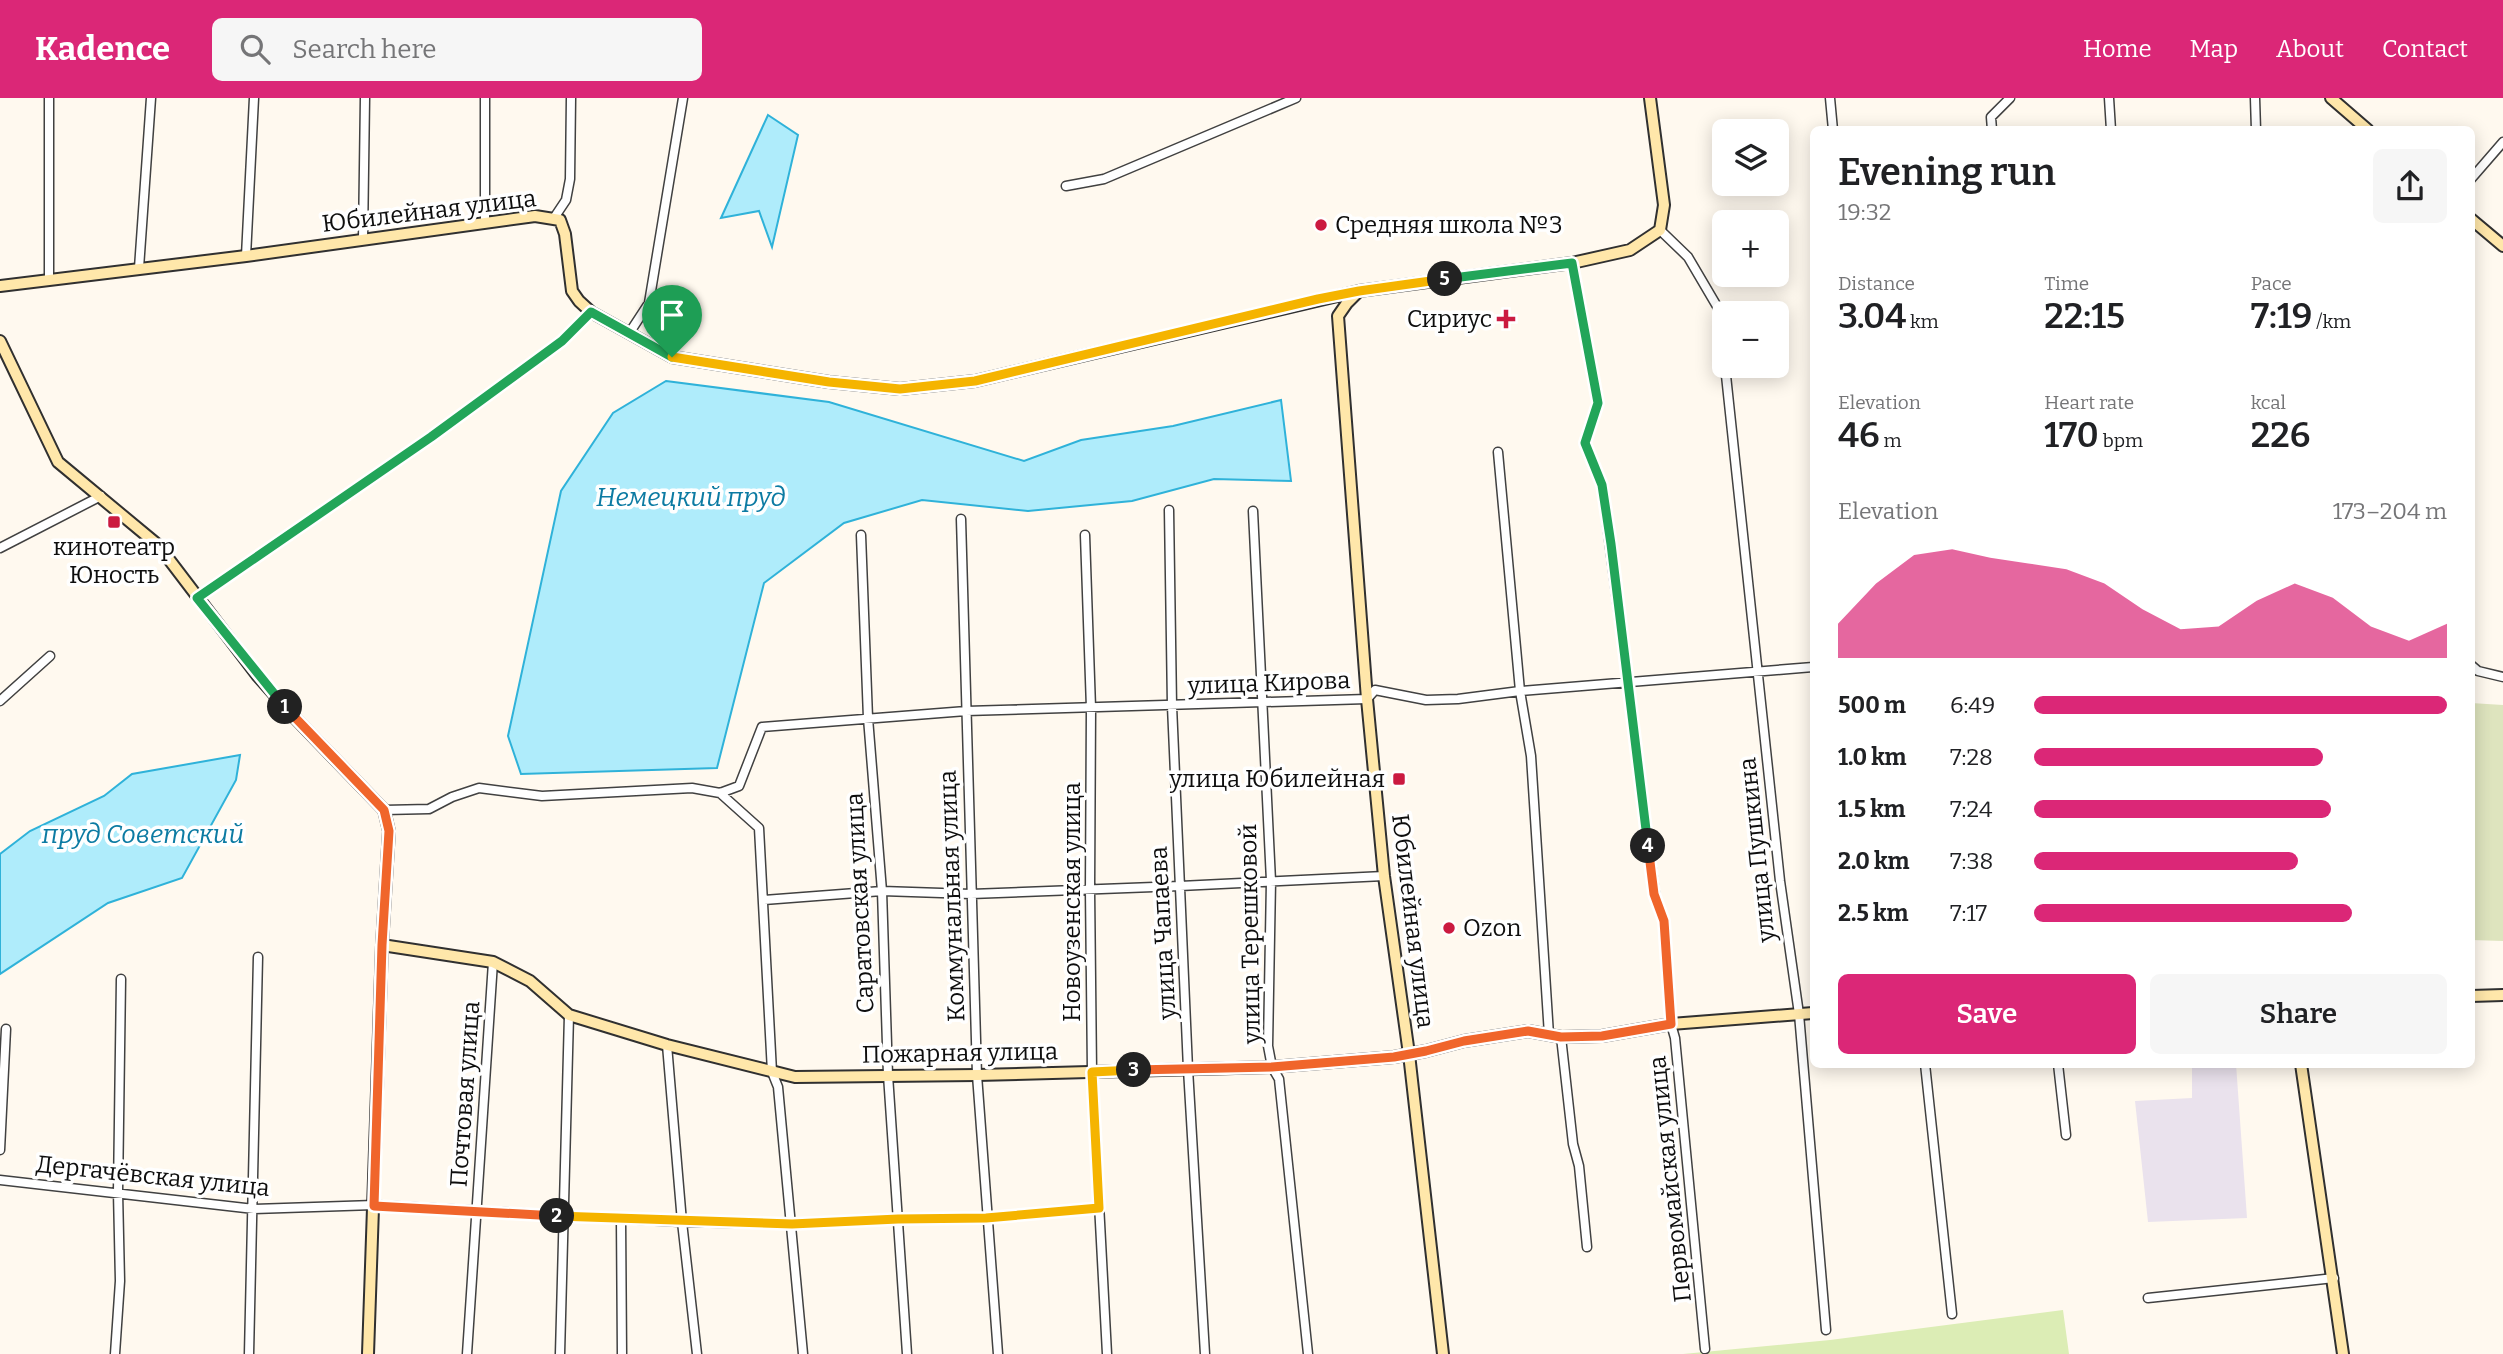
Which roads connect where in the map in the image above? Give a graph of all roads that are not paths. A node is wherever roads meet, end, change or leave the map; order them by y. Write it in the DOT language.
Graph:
graph roads {
  1 [pos="49,98"];
  2 [pos="152,98"];
  3 [pos="254,98"];
  4 [pos="365,98"];
  5 [pos="485,98"];
  6 [pos="571,98"];
  7 [pos="683,98"];
  8 [pos="1296,98"];
  9 [pos="1650,98"];
  10 [pos="1830,98"];
  11 [pos="2010,98"];
  12 [pos="2109,98"];
  13 [pos="2255,98"];
  14 [pos="2331,98"];
  15 [pos="1833,126"];
  16 [pos="1992,126"];
  17 [pos="2111,126"];
  18 [pos="2256,126"];
  19 [pos="2363,126"];
  20 [pos="2503,142"];
  21 [pos="2475,174"];
  22 [pos="1066,186"];
  23 [pos="554,218"];
  24 [pos="485,223"];
  25 [pos="2475,223"];
  26 [pos="1660,230"];
  27 [pos="363,239"];
  28 [pos="2503,248"];
  29 [pos="246,256"];
  30 [pos="1572,263"];
  31 [pos="139,268"];
  32 [pos="49,279"];
  33 [pos="0,285"];
  34 [pos="1359,291"];
  35 [pos="1714,301"];
  36 [pos="591,312"];
  37 [pos="631,332"];
  38 [pos="0,341"];
  39 [pos="1726,378"];
  40 [pos="1498,452"];
  41 [pos="101,496"];
  42 [pos="1169,510"];
  43 [pos="1253,511"];
  44 [pos="961,519"];
  45 [pos="861,534"];
  46 [pos="1086,534"];
  47 [pos="0,548"];
  48 [pos="197,598"];
  49 [pos="50,656"];
  50 [pos="1810,667"];
  51 [pos="2475,668"];
  52 [pos="1759,672"];
  53 [pos="2503,677"];
  54 [pos="1627,682"];
  55 [pos="1520,691"];
  56 [pos="1367,699"];
  57 [pos="0,701"];
  58 [pos="1262,702"];
  59 [pos="1172,706"];
  60 [pos="1091,708"];
  61 [pos="967,711"];
  62 [pos="868,718"];
  63 [pos="720,793"];
  64 [pos="384,810"];
  65 [pos="1384,876"];
  66 [pos="1271,881"];
  67 [pos="1180,887"];
  68 [pos="1090,890"];
  69 [pos="882,891"];
  70 [pos="971,894"];
  71 [pos="764,900"];
  72 [pos="382,945"];
  73 [pos="258,957"];
  74 [pos="493,962"];
  75 [pos="121,979"];
  76 [pos="2503,995"];
  77 [pos="2475,996"];
  78 [pos="1810,1013"];
  79 [pos="1799,1014"];
  80 [pos="569,1015"];
  81 [pos="1671,1024"];
  82 [pos="6,1029"];
  83 [pos="1549,1035"];
  84 [pos="1561,1037"];
  85 [pos="667,1045"];
  86 [pos="1409,1054"];
  87 [pos="1272,1067"];
  88 [pos="1924,1068"];
  89 [pos="2058,1068"];
  90 [pos="2302,1068"];
  91 [pos="1188,1069"];
  92 [pos="1092,1072"];
  93 [pos="772,1073"];
  94 [pos="888,1075"];
  95 [pos="977,1075"];
  96 [pos="2066,1135"];
  97 [pos="0,1150"];
  98 [pos="0,1180"];
  99 [pos="118,1192"];
  100 [pos="374,1206"];
  101 [pos="1099,1208"];
  102 [pos="254,1209"];
  103 [pos="476,1212"];
  104 [pos="564,1217"];
  105 [pos="986,1218"];
  106 [pos="621,1219"];
  107 [pos="898,1219"];
  108 [pos="682,1222"];
  109 [pos="792,1224"];
  110 [pos="1587,1247"];
  111 [pos="2334,1278"];
  112 [pos="2148,1298"];
  113 [pos="1952,1314"];
  114 [pos="1826,1331"];
  115 [pos="1705,1349"];
  116 [pos="115,1354"];
  117 [pos="249,1354"];
  118 [pos="368,1354"];
  119 [pos="467,1354"];
  120 [pos="560,1354"];
  121 [pos="622,1354"];
  122 [pos="697,1354"];
  123 [pos="803,1354"];
  124 [pos="907,1354"];
  125 [pos="998,1354"];
  126 [pos="1107,1354"];
  127 [pos="1205,1354"];
  128 [pos="1308,1354"];
  129 [pos="1443,1354"];
  130 [pos="2343,1354"];
  1 -- 32 [label="street"];
  2 -- 31 [label="street"];
  3 -- 29 [label="street"];
  4 -- 27 [label="street"];
  5 -- 24 [label="street"];
  6 -- 23 [label="street"];
  7 -- 37 [label="street"];
  8 -- 22 [label="street"];
  9 -- 26 [label="street"];
  10 -- 15 [label="street"];
  11 -- 16 [label="street"];
  12 -- 17 [label="street"];
  13 -- 18 [label="street"];
  14 -- 19 [label="street"];
  20 -- 21 [label="street"];
  23 -- 24 [label="street, Юбилейная улица"];
  23 -- 36 [label="street, Юбилейная улица"];
  24 -- 27 [label="street, Юбилейная улица"];
  25 -- 28 [label="street"];
  26 -- 30 [label="street, Юбилейная улица"];
  26 -- 35 [label="street"];
  27 -- 29 [label="street, Юбилейная улица"];
  29 -- 31 [label="street, Юбилейная улица"];
  30 -- 34 [label="street, Юбилейная улица"];
  30 -- 54 [label="street, Первомайская улица"];
  31 -- 32 [label="street, Юбилейная улица"];
  32 -- 33 [label="street, Юбилейная улица"];
  34 -- 37 [label="street, Юбилейная улица"];
  34 -- 56 [label="street, Юбилейная улица"];
  36 -- 37 [label="street, Юбилейная улица"];
  36 -- 48 [label="street"];
  38 -- 41 [label="street"];
  39 -- 52 [label="street, улица Пушкина"];
  40 -- 55 [label="street"];
  41 -- 47 [label="street"];
  41 -- 48 [label="street"];
  42 -- 59 [label="street, улица Чапаева"];
  43 -- 58 [label="street, улица Терешковой"];
  44 -- 61 [label="street, Коммунальная улица"];
  45 -- 62 [label="street, Саратовская улица"];
  46 -- 60 [label="street, Новоузенская улица"];
  48 -- 64 [label="street"];
  49 -- 57 [label="street"];
  50 -- 52 [label="street, улица Кирова"];
  51 -- 53 [label="street"];
  52 -- 54 [label="street, улица Кирова"];
  52 -- 79 [label="street, улица Пушкина"];
  54 -- 55 [label="street, улица Кирова"];
  54 -- 81 [label="street, Первомайская улица"];
  55 -- 56 [label="street, улица Кирова"];
  55 -- 83 [label="street"];
  56 -- 58 [label="street, улица Кирова"];
  56 -- 65 [label="street, Юбилейная улица"];
  58 -- 59 [label="street, улица Кирова"];
  58 -- 66 [label="street, улица Терешковой"];
  59 -- 60 [label="street, улица Кирова"];
  59 -- 67 [label="street, улица Чапаева"];
  60 -- 61 [label="street, улица Кирова"];
  60 -- 68 [label="street, Новоузенская улица"];
  61 -- 62 [label="street, улица Кирова"];
  61 -- 70 [label="street, Коммунальная улица"];
  62 -- 63 [label="street, улица Кирова"];
  62 -- 69 [label="street, Саратовская улица"];
  63 -- 64 [label="street"];
  63 -- 71 [label="street"];
  64 -- 72 [label="street"];
  65 -- 66 [label="street"];
  65 -- 86 [label="street, Юбилейная улица"];
  66 -- 67 [label="street"];
  66 -- 87 [label="street, улица Терешковой"];
  67 -- 68 [label="street"];
  67 -- 91 [label="street, улица Чапаева"];
  68 -- 70 [label="street"];
  68 -- 92 [label="street, Новоузенская улица"];
  69 -- 70 [label="street"];
  69 -- 71 [label="street"];
  69 -- 94 [label="street, Саратовская улица"];
  70 -- 95 [label="street, Коммунальная улица"];
  71 -- 93 [label="street"];
  72 -- 74 [label="street, Пожарная улица"];
  72 -- 100 [label="street"];
  73 -- 102 [label="street"];
  74 -- 80 [label="street, Пожарная улица"];
  74 -- 103 [label="street, Почтовая улица"];
  75 -- 99 [label="street"];
  76 -- 77 [label="street"];
  78 -- 79 [label="street, Пожарная улица"];
  79 -- 81 [label="street, Пожарная улица"];
  79 -- 114 [label="street, улица Пушкина"];
  80 -- 85 [label="street, Пожарная улица"];
  80 -- 104 [label="street"];
  81 -- 84 [label="street, Пожарная улица"];
  81 -- 115 [label="street, Первомайская улица"];
  82 -- 97 [label="street"];
  83 -- 84 [label="street, Пожарная улица"];
  83 -- 86 [label="street, Пожарная улица"];
  84 -- 110 [label="street"];
  85 -- 93 [label="street, Пожарная улица"];
  85 -- 108 [label="street"];
  86 -- 87 [label="street, Пожарная улица"];
  86 -- 129 [label="street, Юбилейная улица"];
  87 -- 91 [label="street, Пожарная улица"];
  87 -- 128 [label="street, улица Терешковой"];
  88 -- 113 [label="street"];
  89 -- 96 [label="street"];
  90 -- 111 [label="street"];
  91 -- 92 [label="street, Пожарная улица"];
  91 -- 127 [label="street, улица Чапаева"];
  92 -- 95 [label="street, Пожарная улица"];
  92 -- 101 [label="street, Новоузенская улица"];
  93 -- 94 [label="street, Пожарная улица"];
  93 -- 109 [label="street"];
  94 -- 95 [label="street, Пожарная улица"];
  94 -- 107 [label="street, Саратовская улица"];
  95 -- 105 [label="street, Коммунальная улица"];
  98 -- 99 [label="street, Дергачёвская улица"];
  99 -- 102 [label="street, Дергачёвская улица"];
  99 -- 116 [label="street"];
  100 -- 102 [label="street, Дергачёвская улица"];
  100 -- 103 [label="street, Дергачёвская улица"];
  100 -- 118 [label="street"];
  101 -- 105 [label="street, Дергачёвская улица"];
  101 -- 126 [label="street, Новоузенская улица"];
  102 -- 117 [label="street"];
  103 -- 104 [label="street, Дергачёвская улица"];
  103 -- 119 [label="street, Почтовая улица"];
  104 -- 106 [label="street, Дергачёвская улица"];
  104 -- 120 [label="street"];
  105 -- 107 [label="street, Дергачёвская улица"];
  105 -- 125 [label="street, Коммунальная улица"];
  106 -- 108 [label="street, Дергачёвская улица"];
  106 -- 121 [label="street"];
  107 -- 109 [label="street, Дергачёвская улица"];
  107 -- 124 [label="street, Саратовская улица"];
  108 -- 109 [label="street, Дергачёвская улица"];
  108 -- 122 [label="street"];
  109 -- 123 [label="street"];
  111 -- 112 [label="street"];
  111 -- 130 [label="street"];
}
